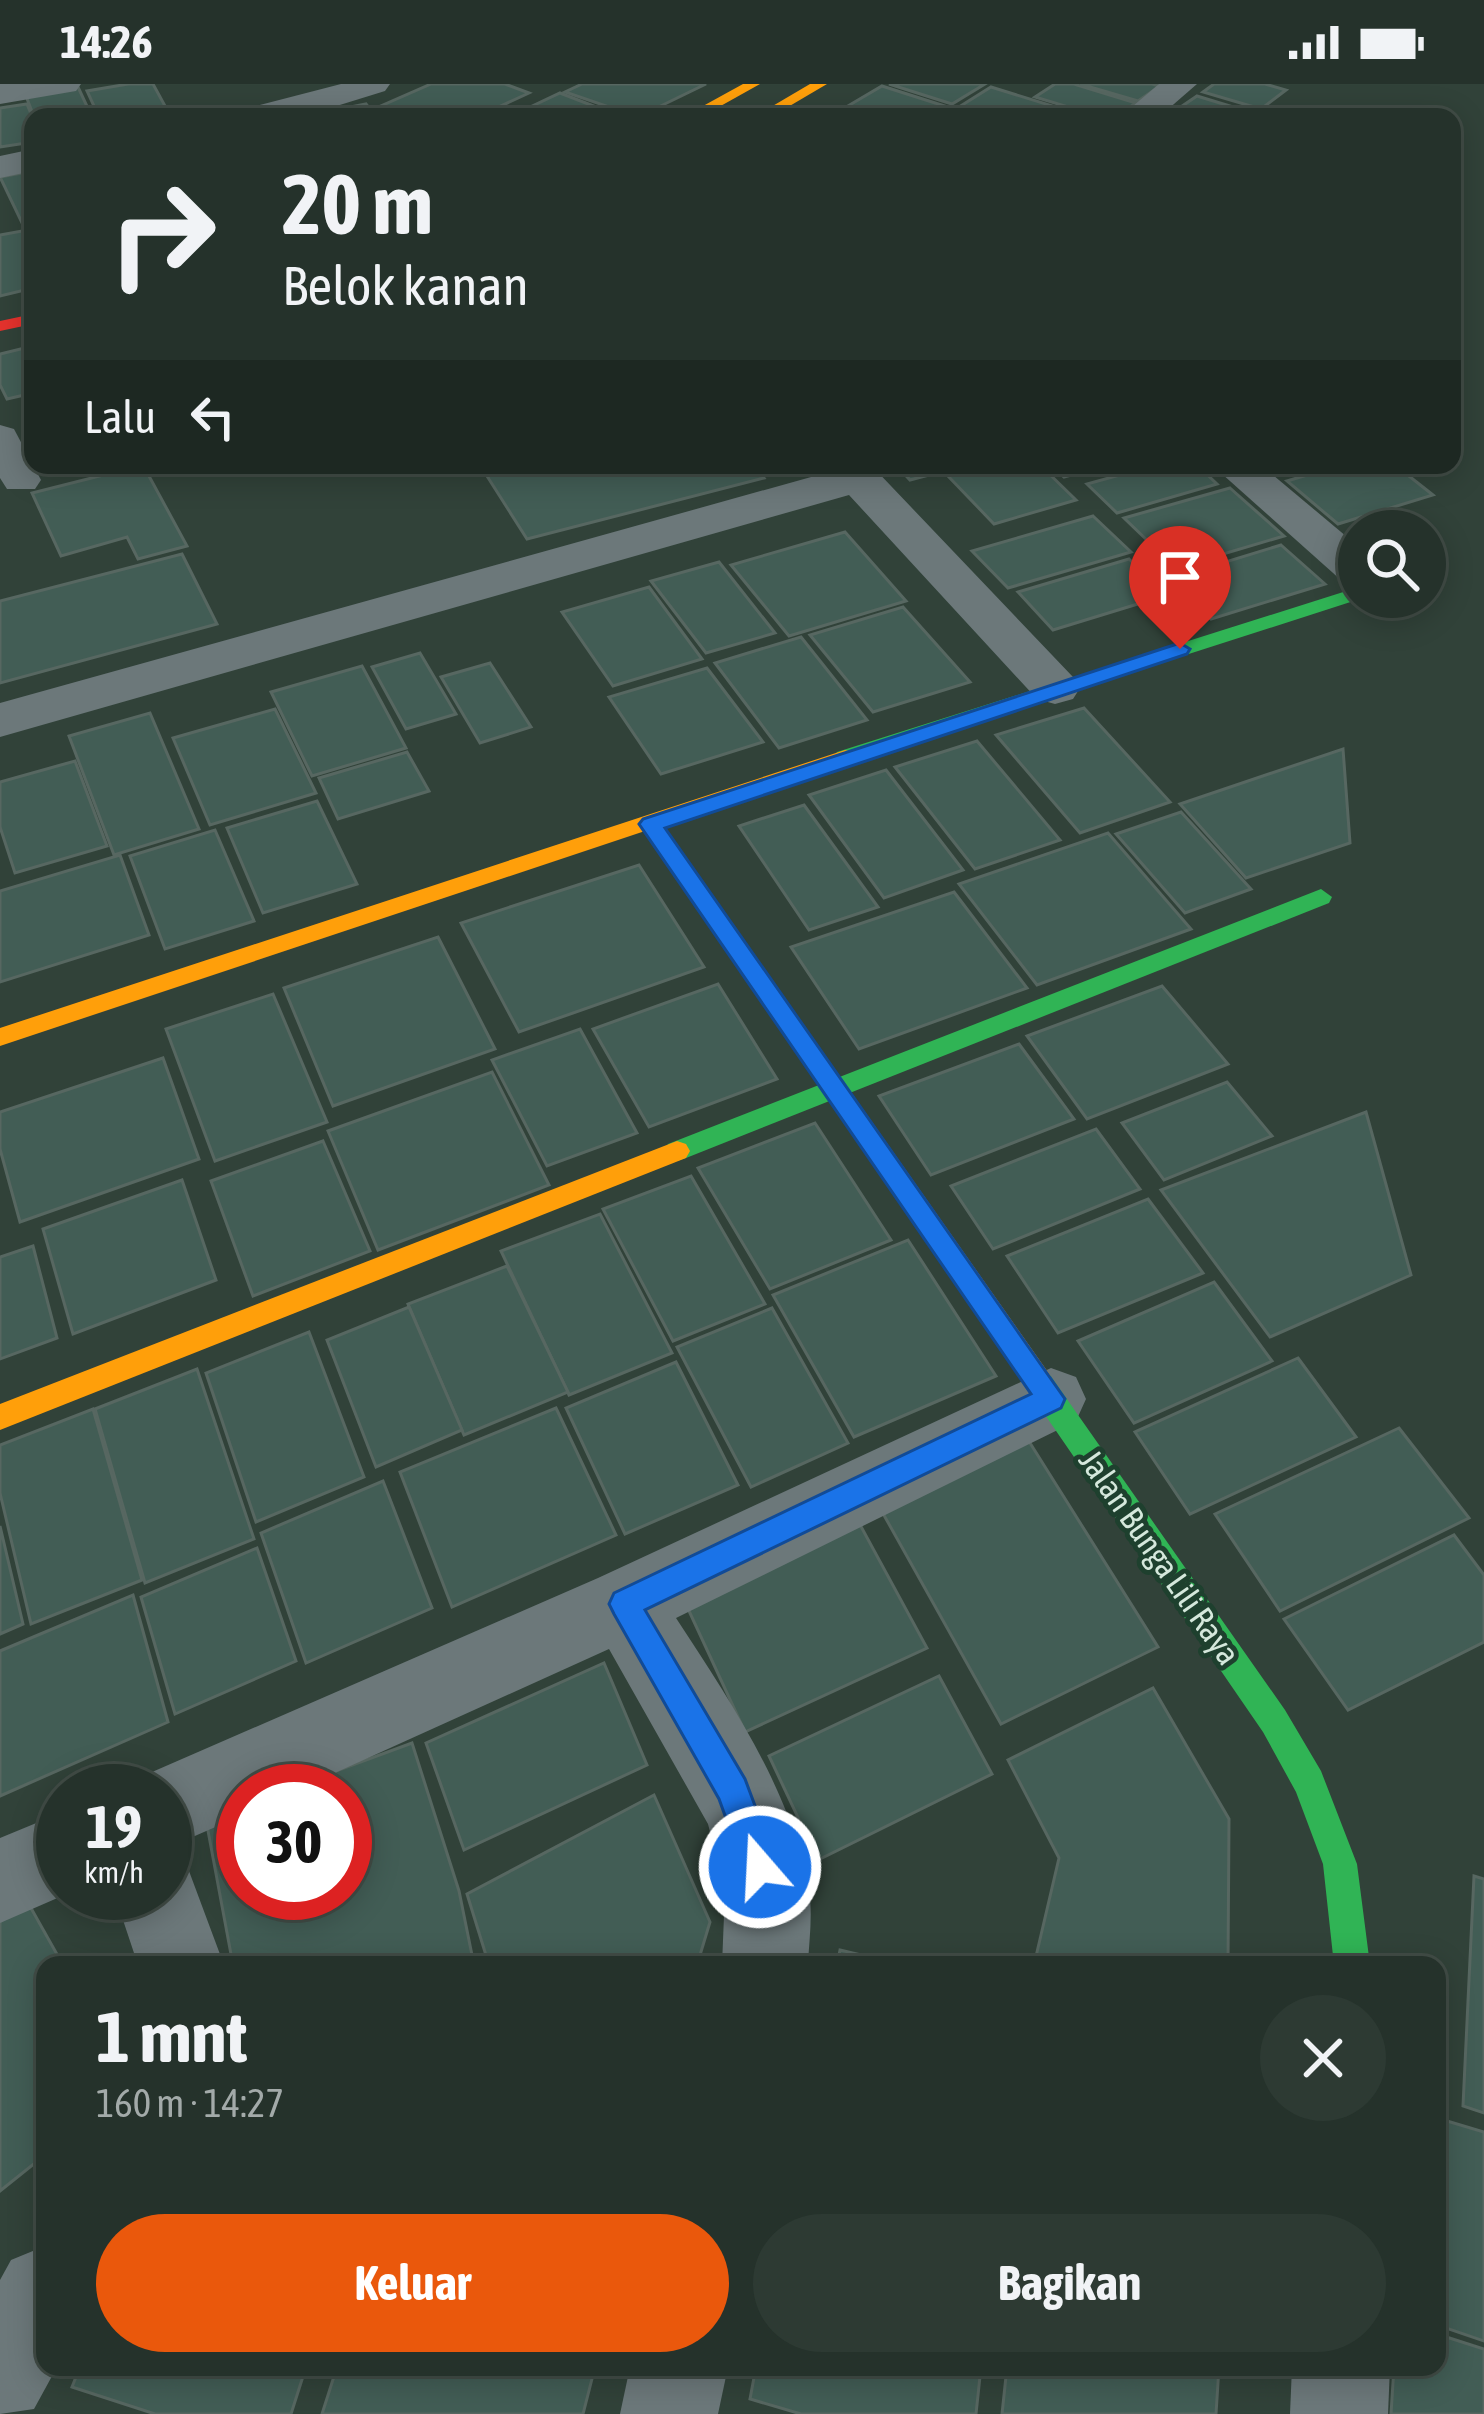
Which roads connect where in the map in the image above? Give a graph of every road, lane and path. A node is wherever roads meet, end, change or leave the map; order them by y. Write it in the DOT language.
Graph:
graph roads {
  1 [pos="64,84"];
  2 [pos="373,84"];
  3 [pos="753,84"];
  4 [pos="820,84"];
  5 [pos="1180,84"];
  6 [pos="0,94"];
  7 [pos="295,108"];
  8 [pos="707,108"];
  9 [pos="777,108"];
  10 [pos="1149,108"];
  11 [pos="0,436"];
  12 [pos="842,474"];
  13 [pos="855,474"];
  14 [pos="1245,474"];
  15 [pos="21,480"];
  16 [pos="1338,553"];
  17 [pos="1338,600"];
  18 [pos="1055,688"];
  19 [pos="0,720"];
  20 [pos="651,824"];
  21 [pos="1321,897"];
  22 [pos="0,1037"];
  23 [pos="837,1089"];
  24 [pos="1051,1399"];
  25 [pos="0,1417"];
  26 [pos="625,1604"];
  27 [pos="192,1796"];
  28 [pos="36,1865"];
  29 [pos="0,1881"];
  30 [pos="165,1920"];
  31 [pos="178,1956"];
  32 [pos="765,1956"];
  33 [pos="1351,1956"];
  34 [pos="36,2310"];
  35 [pos="0,2375"];
  36 [pos="677,2376"];
  37 [pos="1341,2376"];
  38 [pos="669,2414"];
  39 [pos="1339,2414"];
  1 -- 6 [label="street"];
  2 -- 7 [label="street"];
  3 -- 8 [label="street"];
  4 -- 9 [label="street"];
  5 -- 10 [label="street"];
  11 -- 15 [label="lane"];
  12 -- 19 [label="street"];
  13 -- 18 [label="street"];
  14 -- 16 [label="street"];
  17 -- 18 [label="street"];
  18 -- 20 [label="street"];
  20 -- 22 [label="street"];
  20 -- 23 [label="street, Jalan Bunga Lili Raya"];
  21 -- 23 [label="street"];
  23 -- 24 [label="street, Jalan Bunga Lili Raya"];
  23 -- 25 [label="street"];
  24 -- 26 [label="street"];
  24 -- 33 [label="street, Jalan Bunga Lili Raya"];
  26 -- 27 [label="street"];
  26 -- 32 [label="street"];
  28 -- 29 [label="street"];
  30 -- 31 [label="street"];
  34 -- 35 [label="street"];
  36 -- 38 [label="street"];
  37 -- 39 [label="street"];
}
